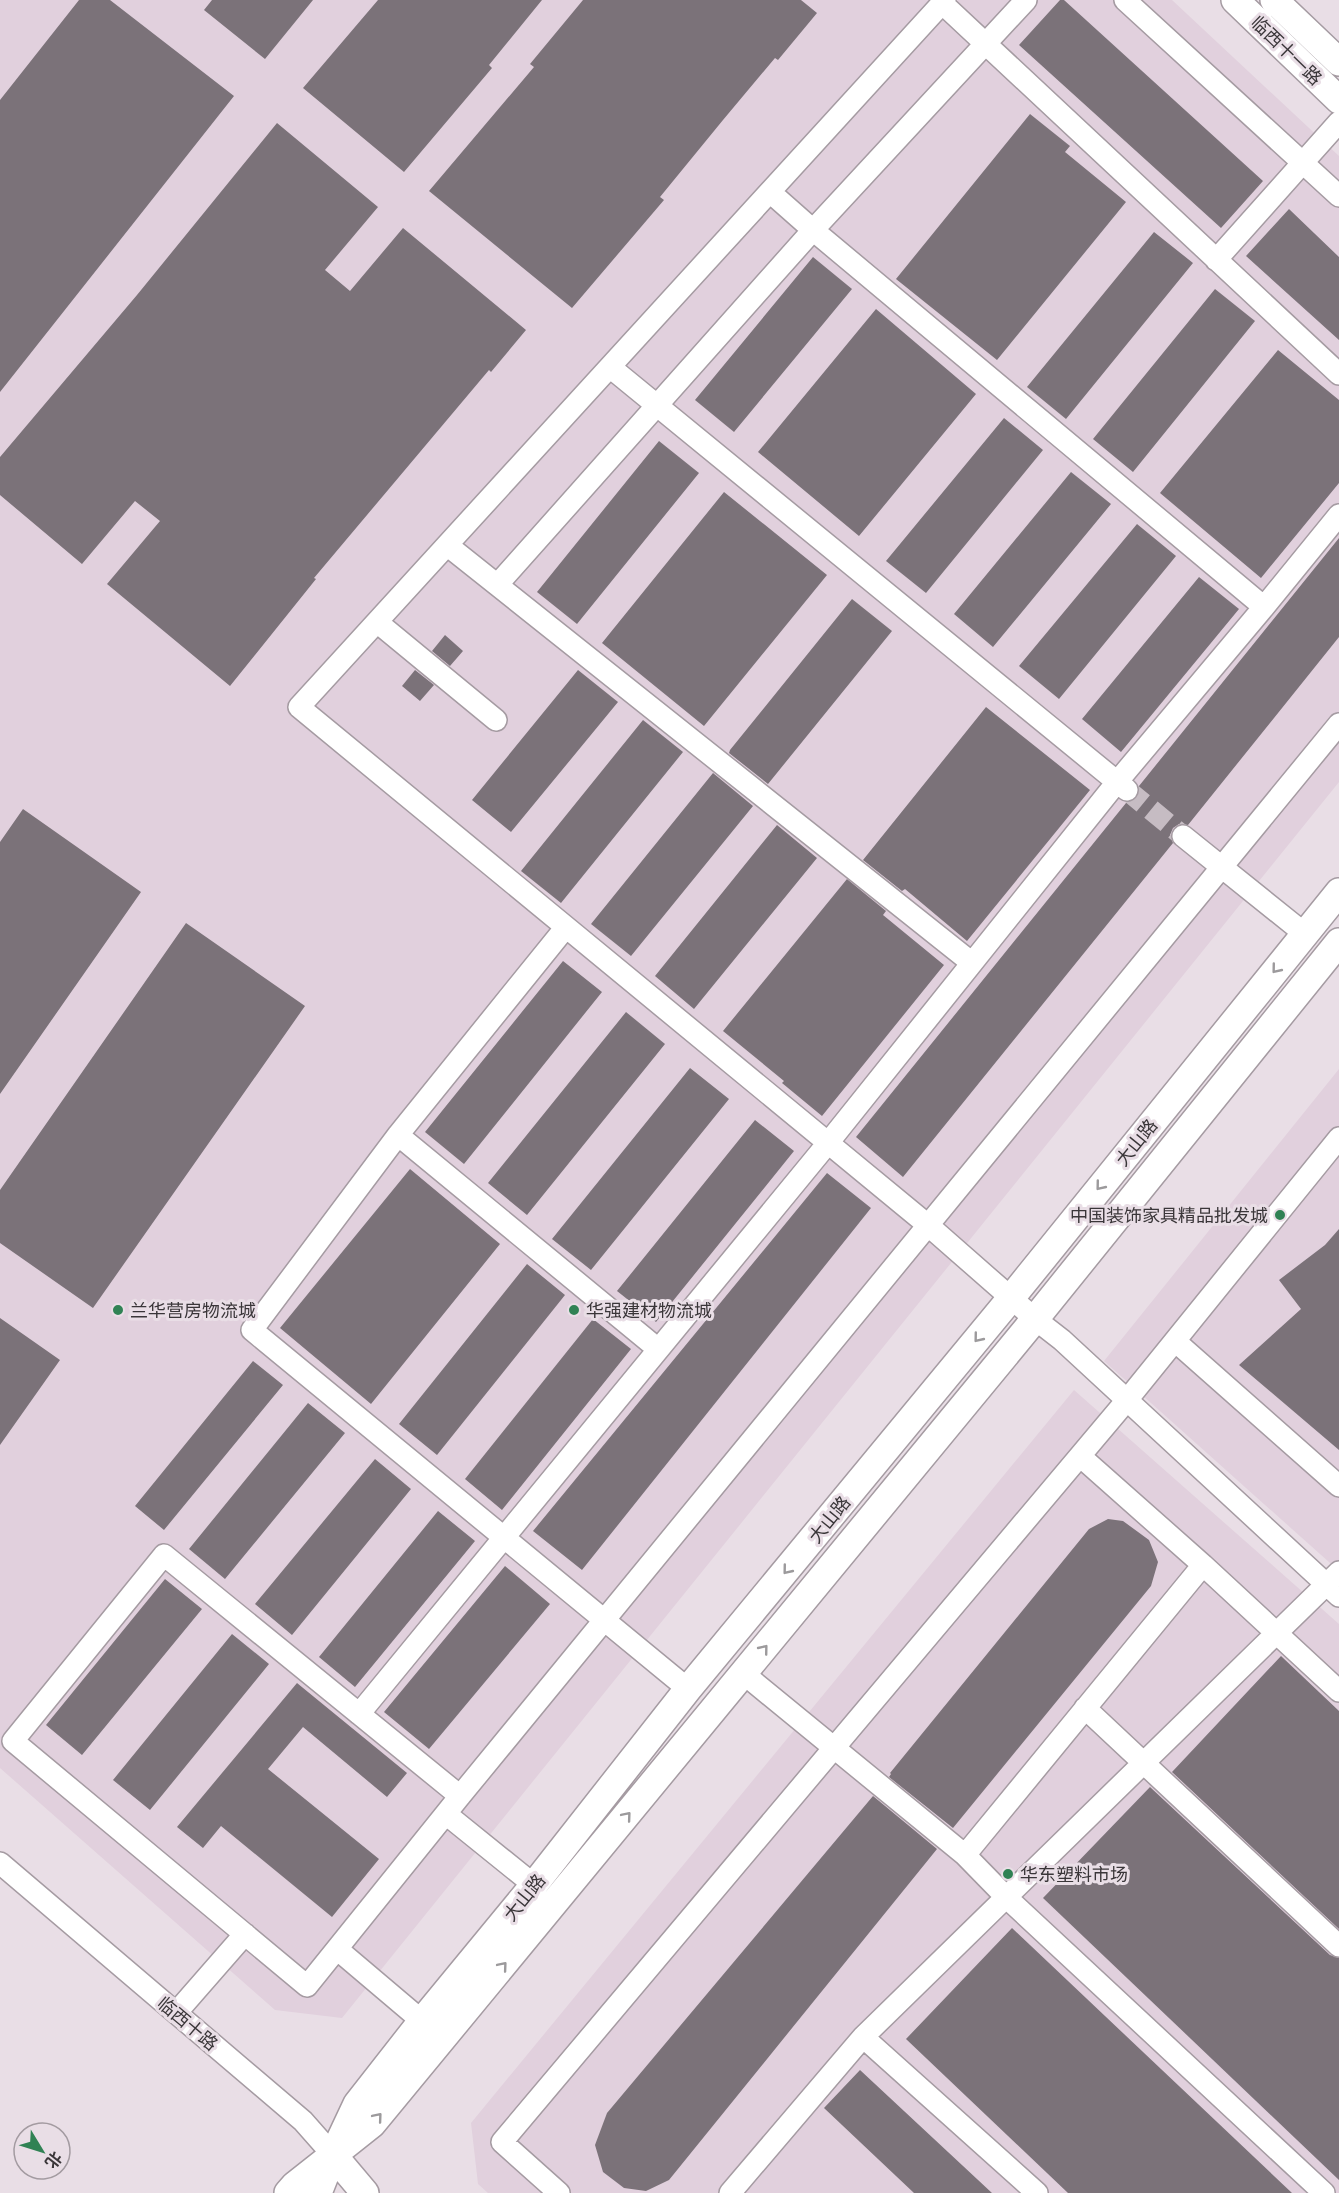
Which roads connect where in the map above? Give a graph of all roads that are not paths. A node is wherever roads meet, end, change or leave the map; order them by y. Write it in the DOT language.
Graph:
graph roads {
  1 [pos="1026,0"];
  2 [pos="1125,0"];
  3 [pos="1235,0"];
  4 [pos="1255,0"];
  5 [pos="1274,0"];
  6 [pos="943,2"];
  7 [pos="986,44"];
  8 [pos="1339,62"];
  9 [pos="1339,81"];
  10 [pos="1339,100"];
  11 [pos="1339,122"];
  12 [pos="1303,163"];
  13 [pos="770,192"];
  14 [pos="1339,196"];
  15 [pos="813,230"];
  16 [pos="1216,260"];
  17 [pos="610,367"];
  18 [pos="1339,374"];
  19 [pos="657,407"];
  20 [pos="1339,515"];
  21 [pos="447,545"];
  22 [pos="498,584"];
  23 [pos="1264,607"];
  24 [pos="377,622"];
  25 [pos="496,720"];
  26 [pos="1339,724"];
  27 [pos="1122,786"];
  28 [pos="1183,836"];
  29 [pos="1222,868"];
  30 [pos="1339,891"];
  31 [pos="566,927"];
  32 [pos="1305,934"];
  33 [pos="1339,942"];
  34 [pos="972,963"];
  35 [pos="398,1135"];
  36 [pos="1339,1138"];
  37 [pos="828,1143"];
  38 [pos="929,1227"];
  39 [pos="1011,1298"];
  40 [pos="1035,1319"];
  41 [pos="1175,1341"];
  42 [pos="658,1348"];
  43 [pos="1127,1400"];
  44 [pos="1080,1456"];
  45 [pos="1339,1486"];
  46 [pos="504,1537"];
  47 [pos="1203,1565"];
  48 [pos="1335,1585"];
  49 [pos="606,1621"];
  50 [pos="1277,1634"];
  51 [pos="744,1674"];
  52 [pos="688,1689"];
  53 [pos="1339,1691"];
  54 [pos="1086,1708"];
  55 [pos="359,1714"];
  56 [pos="834,1748"];
  57 [pos="1143,1764"];
  58 [pos="460,1796"];
  59 [pos="446,1814"];
  60 [pos="965,1854"];
  61 [pos="0,1863"];
  62 [pos="534,1885"];
  63 [pos="1006,1897"];
  64 [pos="245,1934"];
  65 [pos="1339,1946"];
  66 [pos="337,1949"];
  67 [pos="176,2013"];
  68 [pos="422,2021"];
  69 [pos="863,2037"];
  70 [pos="333,2155"];
  71 [pos="288,2193"];
  72 [pos="318,2193"];
  73 [pos="365,2193"];
  74 [pos="559,2193"];
  75 [pos="730,2193"];
  76 [pos="1037,2193"];
  77 [pos="1324,2193"];
  1 -- 7 [label="street"];
  2 -- 12 [label="street"];
  3 -- 10 [label="main road, 临西十一路"];
  4 -- 9 [label="main road, 临西十一路"];
  5 -- 8 [label="main road, 临西十一路"];
  6 -- 7 [label="street"];
  6 -- 13 [label="street"];
  7 -- 15 [label="street"];
  7 -- 16 [label="street"];
  11 -- 12 [label="street"];
  12 -- 14 [label="street"];
  12 -- 16 [label="street"];
  13 -- 15 [label="street"];
  13 -- 17 [label="street"];
  15 -- 19 [label="street"];
  15 -- 23 [label="street"];
  16 -- 18 [label="street"];
  17 -- 19 [label="street"];
  17 -- 21 [label="street"];
  19 -- 22 [label="street"];
  19 -- 27 [label="street"];
  20 -- 23 [label="street"];
  21 -- 22 [label="street"];
  21 -- 24 [label="street"];
  22 -- 34 [label="street"];
  23 -- 27 [label="street"];
  24 -- 25 [label="street"];
  24 -- 31 [label="street"];
  26 -- 29 [label="street"];
  27 -- 34 [label="street"];
  28 -- 29 [label="street"];
  29 -- 32 [label="street"];
  29 -- 38 [label="street"];
  30 -- 32 [label="main road, 大山路"];
  31 -- 35 [label="street"];
  31 -- 37 [label="street"];
  32 -- 39 [label="main road, 大山路, one-way"];
  33 -- 40 [label="main road, 大山路"];
  34 -- 37 [label="street"];
  35 -- 42 [label="street"];
  35 -- 46 [label="street"];
  36 -- 41 [label="street"];
  37 -- 38 [label="street"];
  37 -- 42 [label="street"];
  38 -- 39 [label="street"];
  38 -- 49 [label="street"];
  39 -- 40 [label="street"];
  39 -- 52 [label="main road, 大山路, one-way"];
  40 -- 43 [label="street"];
  51 -- 40 [label="main road, 大山路, one-way"];
  41 -- 43 [label="street"];
  41 -- 45 [label="street"];
  42 -- 46 [label="street"];
  43 -- 44 [label="street"];
  43 -- 48 [label="street"];
  44 -- 47 [label="street"];
  44 -- 56 [label="street"];
  46 -- 49 [label="street"];
  46 -- 55 [label="street"];
  47 -- 50 [label="street"];
  47 -- 54 [label="street"];
  48 -- 50 [label="street"];
  49 -- 52 [label="street"];
  49 -- 58 [label="street"];
  50 -- 53 [label="street"];
  50 -- 57 [label="street"];
  51 -- 56 [label="street"];
  70 -- 51 [label="main road, 大山路, one-way"];
  52 -- 62 [label="main road, 大山路"];
  54 -- 57 [label="street"];
  54 -- 60 [label="street"];
  55 -- 58 [label="street"];
  55 -- 64 [label="street"];
  56 -- 60 [label="street"];
  56 -- 74 [label="street"];
  57 -- 63 [label="street"];
  57 -- 65 [label="street"];
  58 -- 59 [label="street"];
  59 -- 62 [label="street"];
  59 -- 66 [label="street"];
  60 -- 63 [label="street"];
  61 -- 67 [label="street, 临西十路"];
  62 -- 68 [label="main road, 大山路"];
  63 -- 69 [label="street"];
  63 -- 77 [label="street"];
  64 -- 66 [label="street"];
  64 -- 67 [label="street"];
  66 -- 68 [label="street"];
  67 -- 70 [label="street, 临西十路"];
  68 -- 70 [label="main road, 大山路"];
  69 -- 75 [label="street"];
  69 -- 76 [label="street"];
  70 -- 71 [label="main road, 大山路"];
  70 -- 72 [label="main road, 大山路"];
  70 -- 73 [label="main road, 临西十路"];
}
